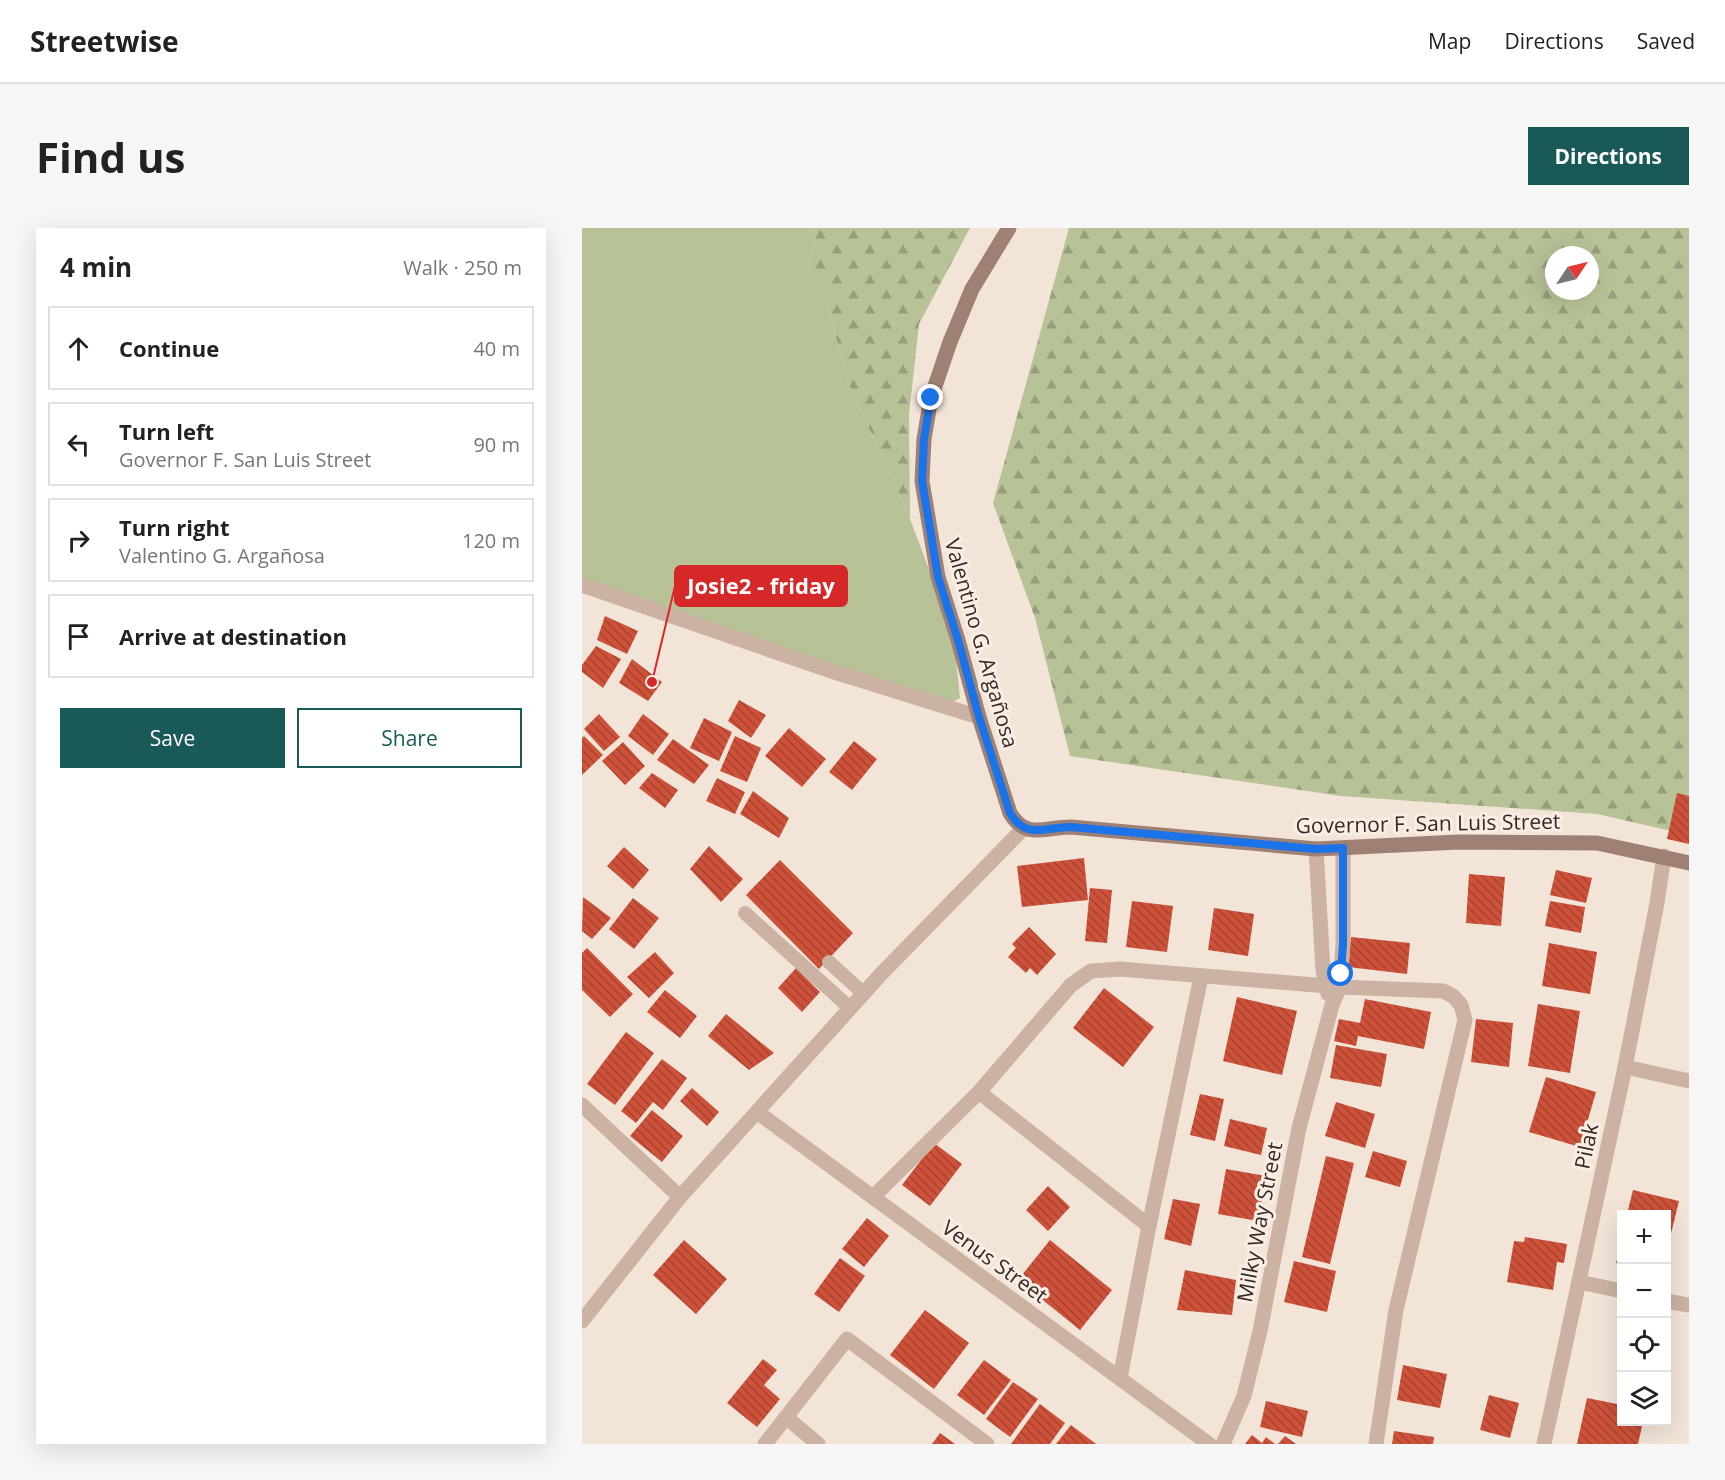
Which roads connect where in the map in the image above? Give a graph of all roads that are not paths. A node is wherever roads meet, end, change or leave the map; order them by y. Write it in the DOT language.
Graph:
graph roads {
  1 [pos="1009,228"];
  2 [pos="582,585"];
  3 [pos="979,717"];
  4 [pos="1023,829"];
  5 [pos="1343,848"];
  6 [pos="1316,849"];
  7 [pos="1664,856"];
  8 [pos="1689,863"];
  9 [pos="745,913"];
  10 [pos="829,962"];
  11 [pos="1201,977"];
  12 [pos="1332,987"];
  13 [pos="863,993"];
  14 [pos="850,1008"];
  15 [pos="1624,1067"];
  16 [pos="1689,1081"];
  17 [pos="979,1092"];
  18 [pos="582,1106"];
  19 [pos="757,1112"];
  20 [pos="874,1196"];
  21 [pos="680,1197"];
  22 [pos="1149,1226"];
  23 [pos="1579,1282"];
  24 [pos="1617,1290"];
  25 [pos="1671,1302"];
  26 [pos="1689,1305"];
  27 [pos="582,1321"];
  28 [pos="1120,1377"];
  29 [pos="786,1417"];
  30 [pos="765,1444"];
  31 [pos="818,1444"];
  32 [pos="987,1444"];
  33 [pos="1209,1444"];
  34 [pos="1223,1444"];
  35 [pos="1376,1444"];
  36 [pos="1544,1444"];
  1 -- 3 [label="street, Valentino G. Argañosa"];
  2 -- 3 [label="street"];
  3 -- 4 [label="street, Valentino G. Argañosa"];
  4 -- 6 [label="street, Governor F. San Luis Street"];
  4 -- 13 [label="street"];
  5 -- 6 [label="street, Governor F. San Luis Street"];
  5 -- 7 [label="street, Governor F. San Luis Street"];
  5 -- 12 [label="street"];
  6 -- 12 [label="street"];
  7 -- 8 [label="street, Governor F. San Luis Street"];
  7 -- 15 [label="street, Pilak"];
  9 -- 14 [label="lane"];
  10 -- 13 [label="lane"];
  11 -- 12 [label="street"];
  11 -- 17 [label="street"];
  11 -- 22 [label="street"];
  12 -- 34 [label="street, Milky Way Street"];
  12 -- 35 [label="street"];
  13 -- 14 [label="street"];
  14 -- 19 [label="street"];
  15 -- 16 [label="street"];
  15 -- 23 [label="street, Pilak"];
  17 -- 20 [label="street"];
  17 -- 22 [label="street"];
  18 -- 21 [label="street"];
  19 -- 20 [label="street, Venus Street"];
  19 -- 21 [label="street"];
  20 -- 28 [label="street, Venus Street"];
  21 -- 27 [label="street"];
  22 -- 28 [label="street"];
  23 -- 24 [label="street"];
  23 -- 36 [label="street, Pilak"];
  25 -- 26 [label="street"];
  28 -- 33 [label="street, Venus Street"];
  29 -- 30 [label="street"];
  29 -- 31 [label="street"];
  29 -- 32 [label="street"];
}
